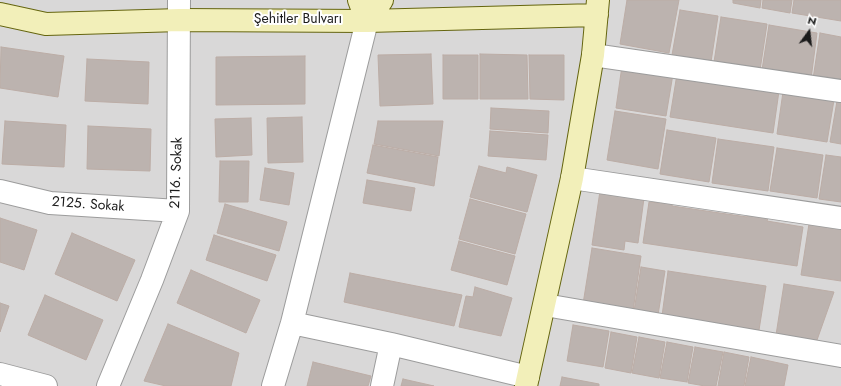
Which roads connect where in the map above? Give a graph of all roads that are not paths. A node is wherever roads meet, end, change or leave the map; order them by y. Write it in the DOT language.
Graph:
graph roads {
  1 [pos="359,0"];
  2 [pos="382,0"];
  3 [pos="598,8"];
  4 [pos="180,10"];
  5 [pos="0,14"];
  6 [pos="366,21"];
  7 [pos="593,55"];
  8 [pos="841,91"];
  9 [pos="572,178"];
  10 [pos="0,191"];
  11 [pos="178,211"];
  12 [pos="841,218"];
  13 [pos="545,305"];
  14 [pos="292,323"];
  15 [pos="391,344"];
  16 [pos="841,356"];
  17 [pos="0,374"];
  18 [pos="527,381"];
  19 [pos="46,386"];
  20 [pos="108,386"];
  21 [pos="273,386"];
  22 [pos="382,386"];
  1 -- 6 [label="street"];
  2 -- 6 [label="street"];
  3 -- 6 [label="street, Şehitler Bulvarı"];
  3 -- 7 [label="street"];
  4 -- 5 [label="street, Şehitler Bulvarı"];
  4 -- 6 [label="street, Şehitler Bulvarı"];
  4 -- 11 [label="street, 2116. Sokak"];
  6 -- 14 [label="street"];
  7 -- 8 [label="street"];
  7 -- 9 [label="street"];
  9 -- 12 [label="street"];
  9 -- 13 [label="street"];
  10 -- 11 [label="street, 2125. Sokak"];
  11 -- 20 [label="street, 2116. Sokak"];
  13 -- 16 [label="street"];
  13 -- 18 [label="street"];
  14 -- 15 [label="street"];
  14 -- 21 [label="street"];
  15 -- 18 [label="street"];
  15 -- 22 [label="street"];
  17 -- 19 [label="street"];
}
